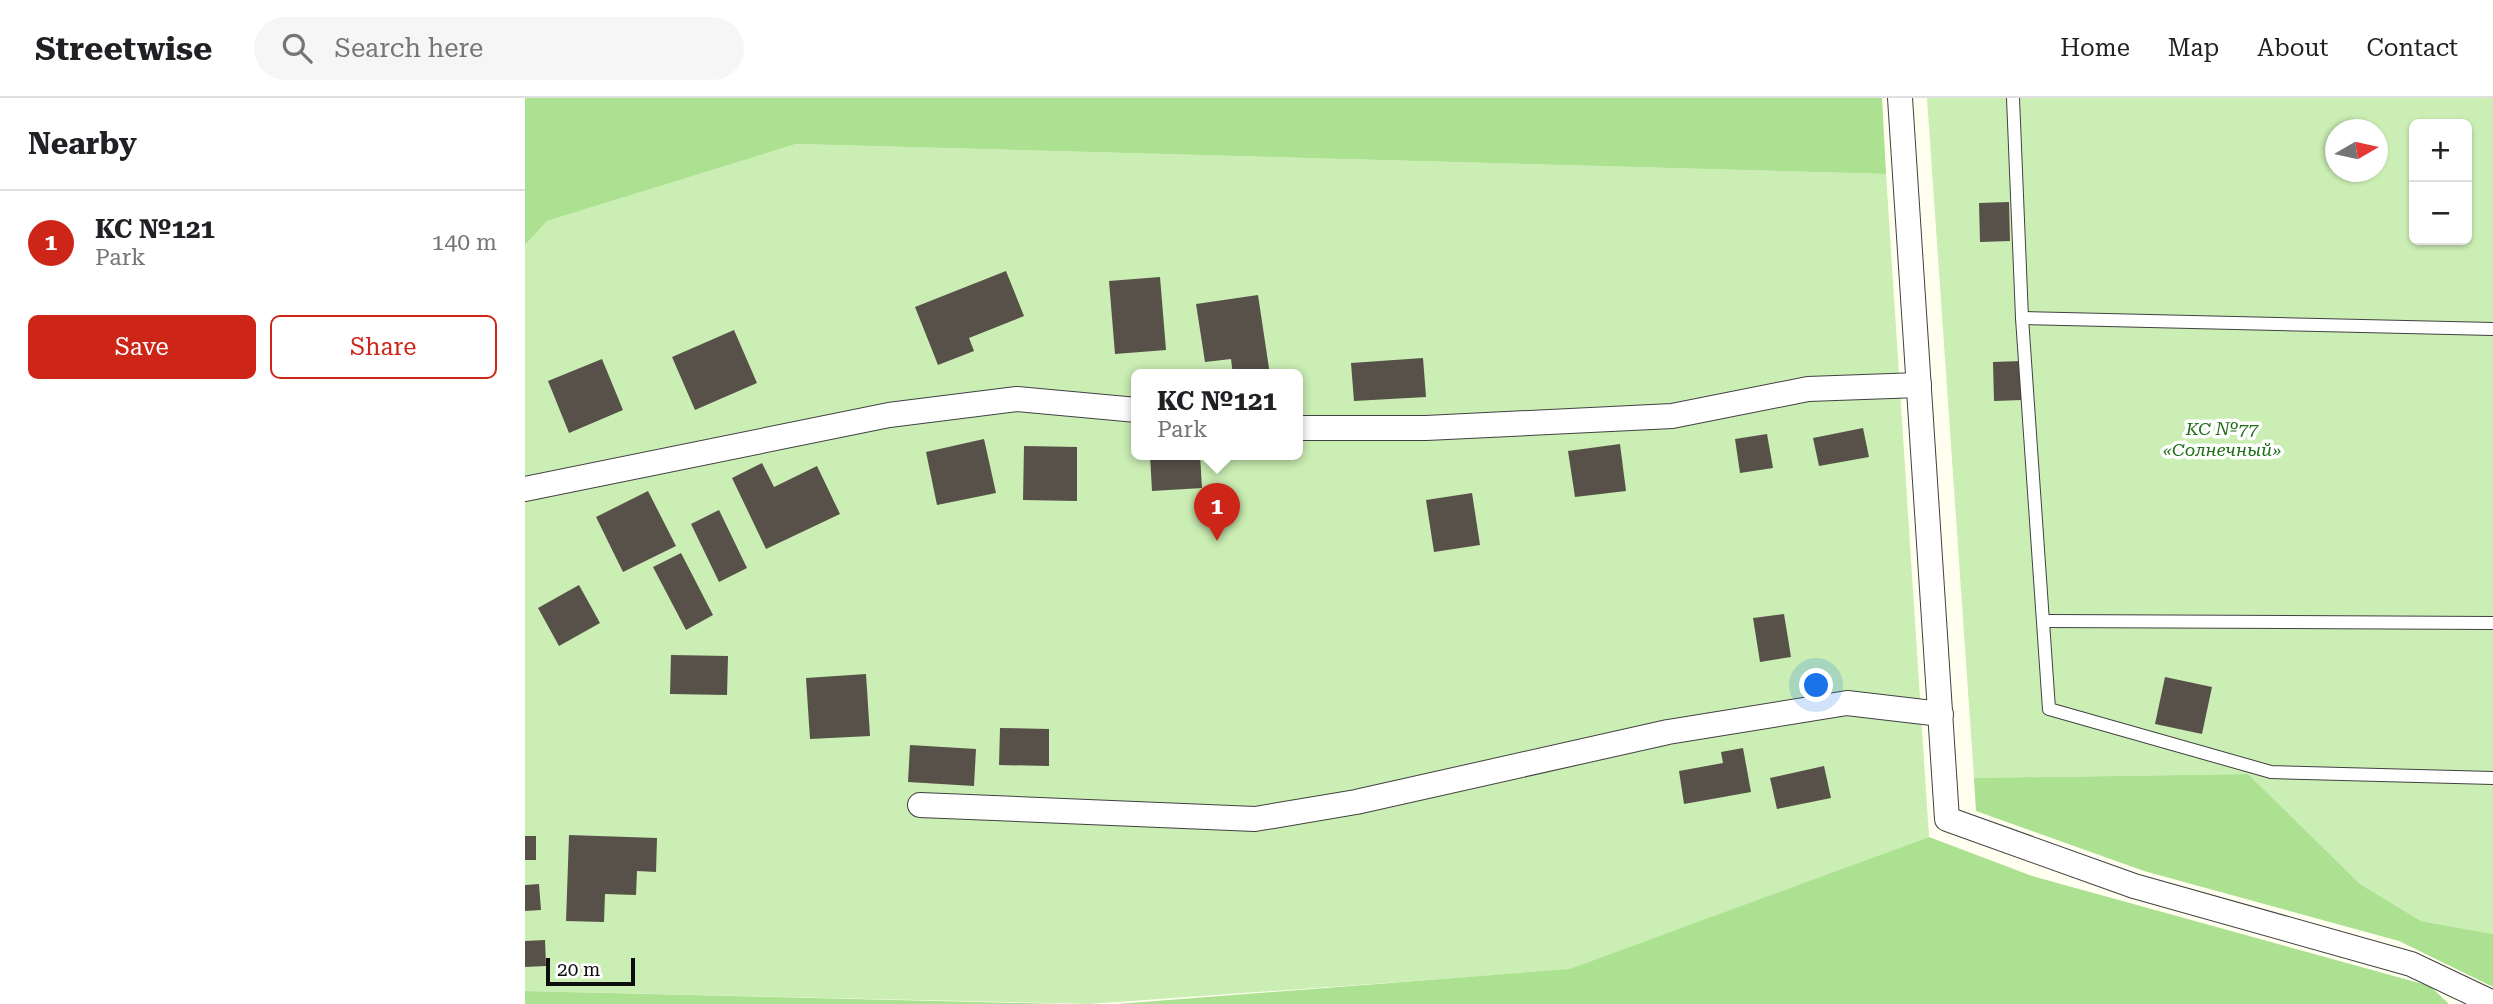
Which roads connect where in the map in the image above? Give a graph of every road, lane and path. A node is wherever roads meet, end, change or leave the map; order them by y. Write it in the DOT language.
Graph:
graph roads {
  1 [pos="1900,98"];
  2 [pos="2013,98"];
  3 [pos="2022,318"];
  4 [pos="2493,329"];
  5 [pos="1919,385"];
  6 [pos="1131,410"];
  7 [pos="1303,428"];
  8 [pos="525,489"];
  9 [pos="2045,621"];
  10 [pos="2493,623"];
  11 [pos="1941,714"];
  12 [pos="2493,778"];
  13 [pos="920,805"];
  14 [pos="2493,1003"];
  1 -- 5 [label="street"];
  2 -- 3 [label="lane"];
  3 -- 4 [label="lane"];
  3 -- 9 [label="lane"];
  5 -- 7 [label="street"];
  5 -- 11 [label="street"];
  6 -- 8 [label="street"];
  9 -- 10 [label="lane"];
  9 -- 12 [label="lane"];
  11 -- 13 [label="street"];
  11 -- 14 [label="street"];
}
